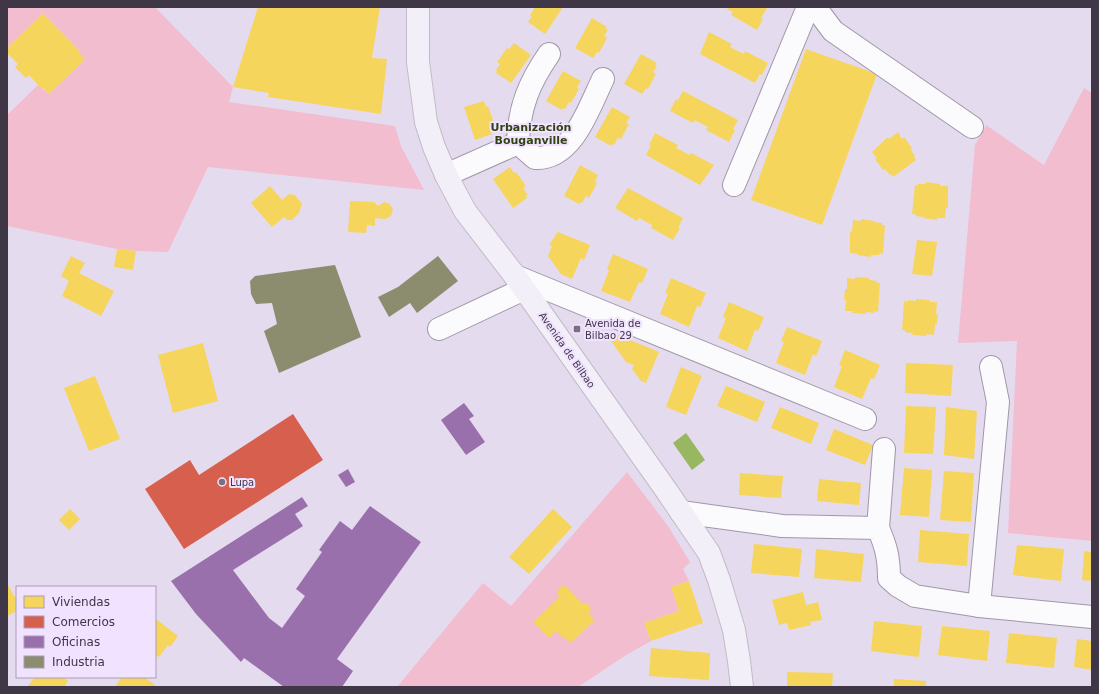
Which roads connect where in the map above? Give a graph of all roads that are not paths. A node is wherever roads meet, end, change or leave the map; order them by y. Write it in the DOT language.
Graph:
graph roads {
  1 [pos="418,7"];
  2 [pos="808,7"];
  3 [pos="815,7"];
  4 [pos="549,54"];
  5 [pos="603,79"];
  6 [pos="972,127"];
  7 [pos="518,143"];
  8 [pos="446,175"];
  9 [pos="734,185"];
  10 [pos="519,283"];
  11 [pos="439,329"];
  12 [pos="991,367"];
  13 [pos="865,419"];
  14 [pos="884,449"];
  15 [pos="681,512"];
  16 [pos="878,528"];
  17 [pos="979,606"];
  18 [pos="1092,617"];
  19 [pos="742,687"];
  1 -- 8 [label="main road, Avenida de Bilbao"];
  2 -- 9 [label="street"];
  3 -- 6 [label="street"];
  4 -- 7 [label="street"];
  5 -- 7 [label="street"];
  7 -- 8 [label="street"];
  8 -- 10 [label="main road, Avenida de Bilbao"];
  10 -- 11 [label="street"];
  10 -- 13 [label="street"];
  10 -- 15 [label="main road, Avenida de Bilbao"];
  12 -- 17 [label="street"];
  14 -- 16 [label="street"];
  15 -- 16 [label="street"];
  15 -- 19 [label="main road, Avenida de Bilbao"];
  16 -- 17 [label="street"];
  17 -- 18 [label="street"];
}
